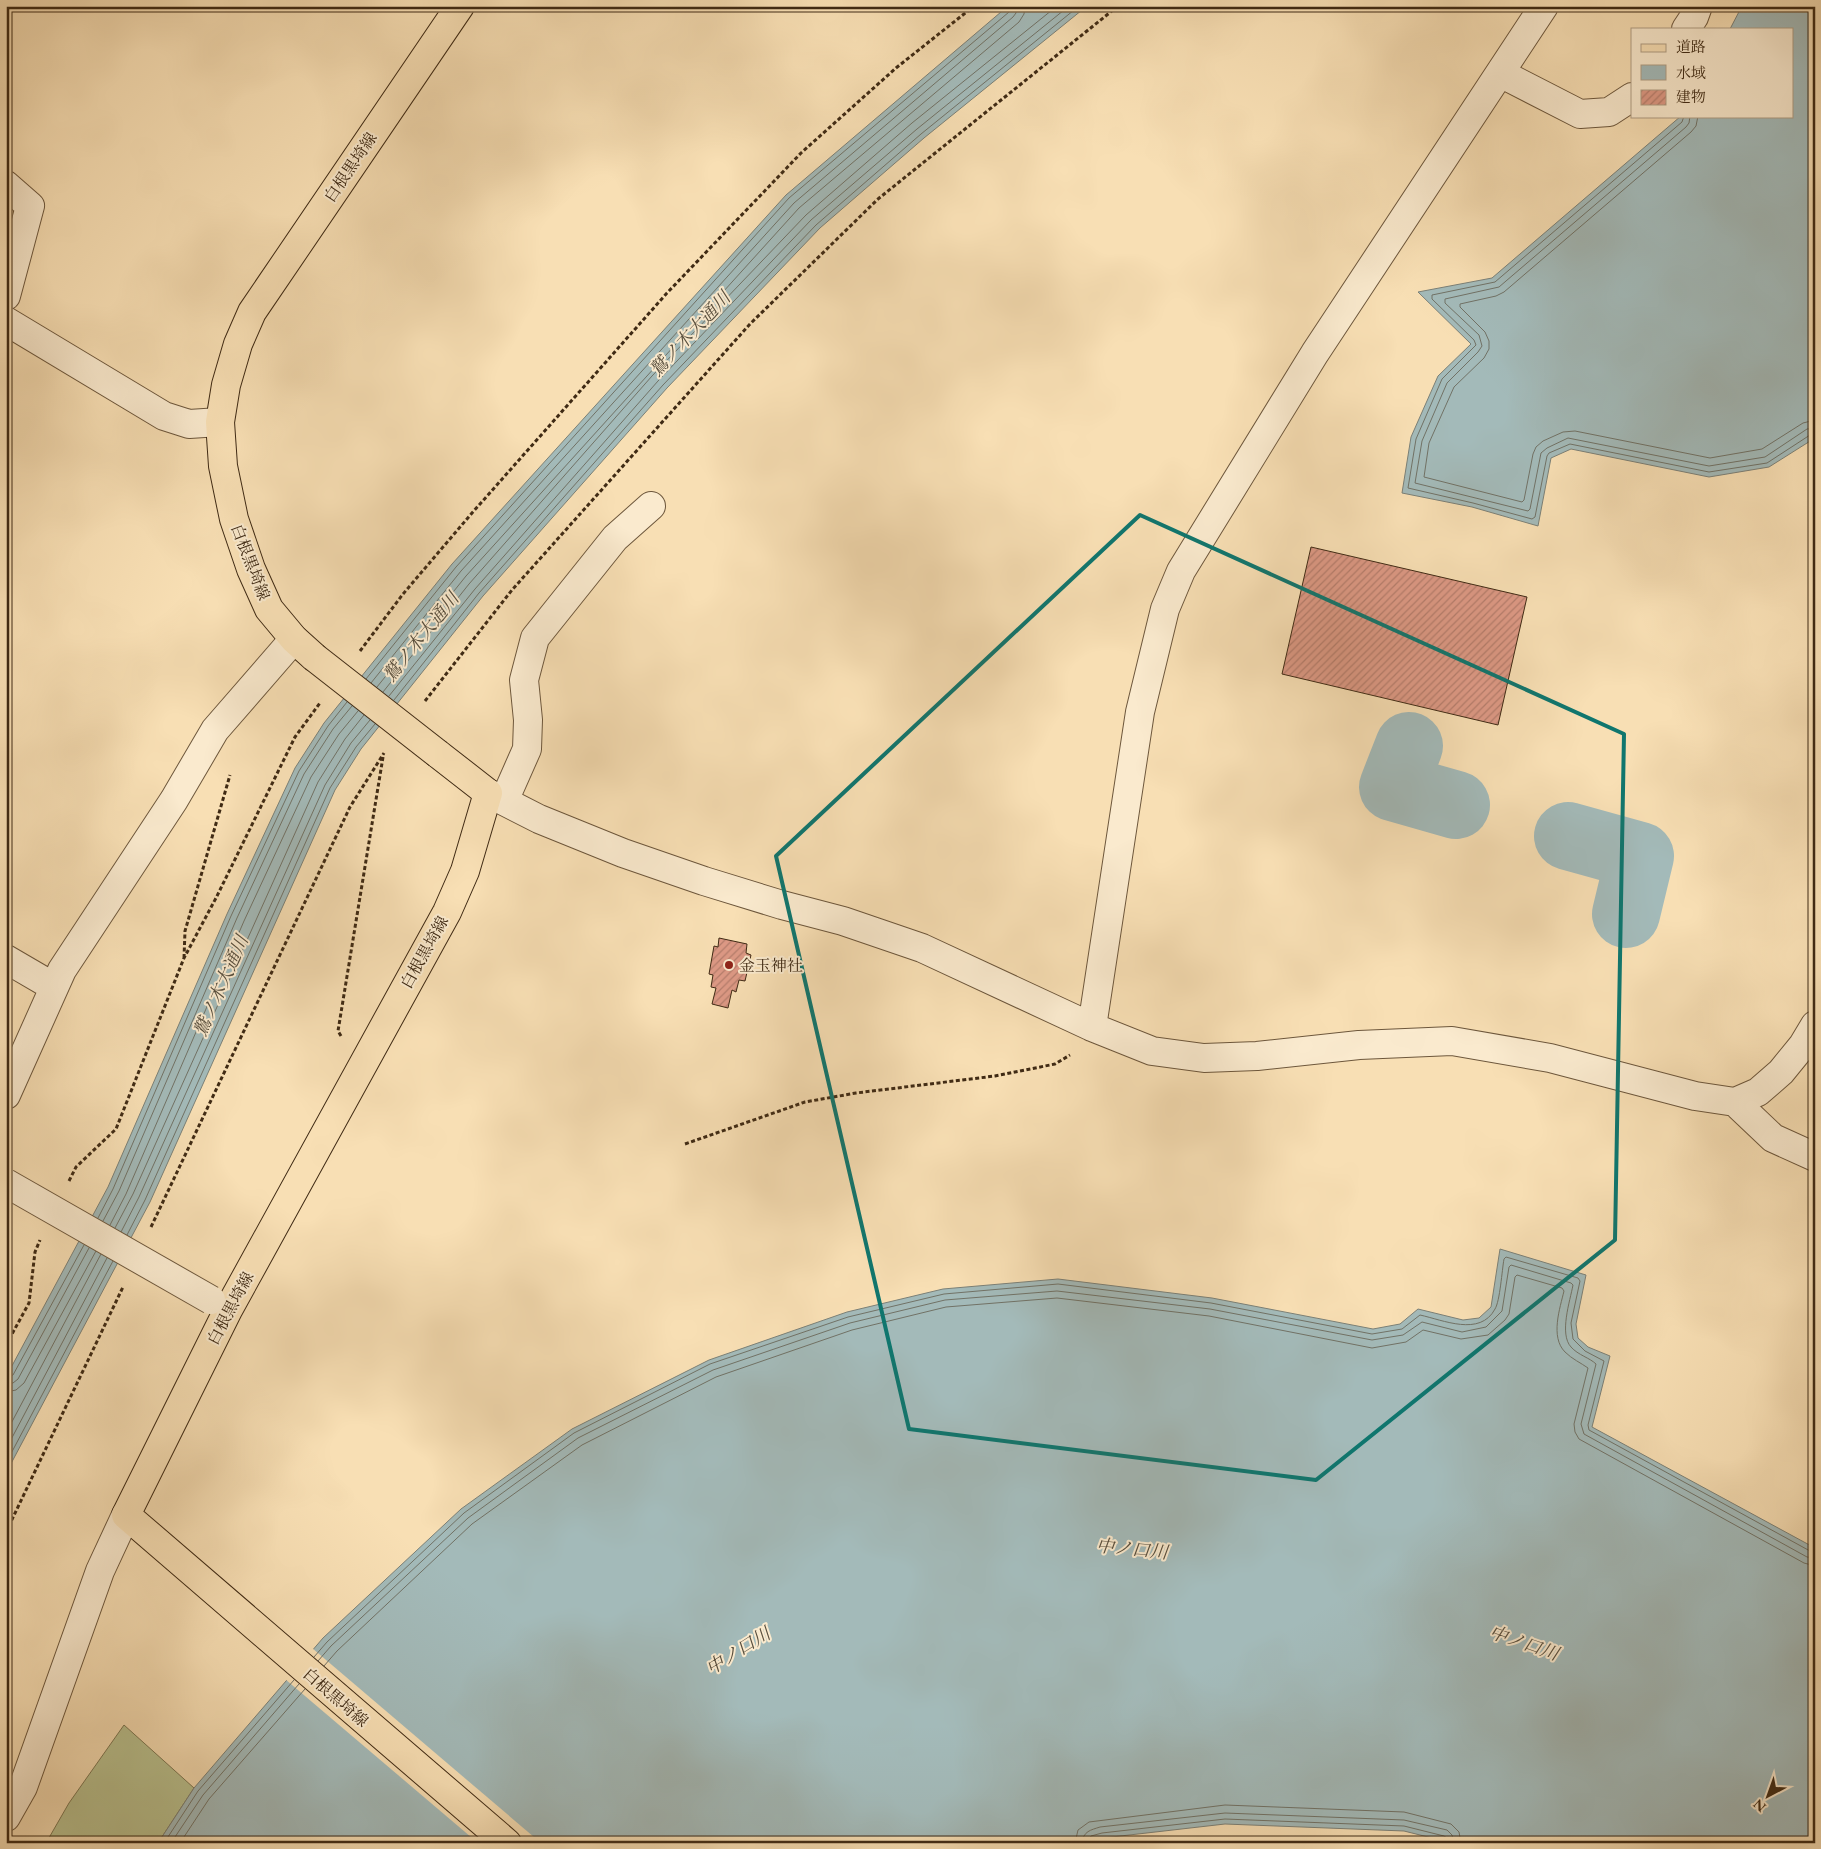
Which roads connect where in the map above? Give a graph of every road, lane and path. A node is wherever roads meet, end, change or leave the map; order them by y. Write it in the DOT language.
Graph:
graph roads {
  1 [pos="460,6"];
  2 [pos="974,6"];
  3 [pos="1118,6"];
  4 [pos="1544,6"];
  5 [pos="1698,6"];
  6 [pos="1687,28"];
  7 [pos="1500,73"];
  8 [pos="1631,98"];
  9 [pos="6,185"];
  10 [pos="6,296"];
  11 [pos="6,321"];
  12 [pos="220,422"];
  13 [pos="652,506"];
  14 [pos="304,648"];
  15 [pos="355,657"];
  16 [pos="325,697"];
  17 [pos="420,707"];
  18 [pos="390,746"];
  19 [pos="384,754"];
  20 [pos="232,769"];
  21 [pos="496,797"];
  22 [pos="6,958"];
  23 [pos="184,958"];
  24 [pos="54,987"];
  25 [pos="1815,1025"];
  26 [pos="1092,1027"];
  27 [pos="363,1064"];
  28 [pos="6,1095"];
  29 [pos="1736,1102"];
  30 [pos="685,1144"];
  31 [pos="1815,1157"];
  32 [pos="6,1183"];
  33 [pos="68,1184"];
  34 [pos="151,1228"];
  35 [pos="43,1235"];
  36 [pos="125,1282"];
  37 [pos="219,1305"];
  38 [pos="6,1345"];
  39 [pos="126,1515"];
  40 [pos="6,1532"];
  41 [pos="6,1817"];
  42 [pos="507,1843"];
  1 -- 12 [label="main road, 白根黒埼線"];
  2 -- 15 [label="path"];
  3 -- 17 [label="path"];
  4 -- 7 [label="street"];
  5 -- 6 [label="street"];
  7 -- 8 [label="street"];
  7 -- 26 [label="street"];
  9 -- 10 [label="street"];
  11 -- 12 [label="street"];
  12 -- 14 [label="main road, 白根黒埼線"];
  13 -- 21 [label="street"];
  14 -- 21 [label="main road, 白根黒埼線, bridge"];
  14 -- 24 [label="street"];
  16 -- 23 [label="path"];
  18 -- 19 [label="path"];
  19 -- 27 [label="path"];
  19 -- 34 [label="path"];
  20 -- 23 [label="path"];
  21 -- 26 [label="street"];
  21 -- 27 [label="main road, 白根黒埼線"];
  22 -- 24 [label="street"];
  23 -- 33 [label="path"];
  24 -- 28 [label="street"];
  25 -- 29 [label="street"];
  26 -- 29 [label="street"];
  26 -- 30 [label="path"];
  27 -- 37 [label="main road, 白根黒埼線"];
  29 -- 31 [label="street"];
  32 -- 37 [label="street, bridge"];
  35 -- 38 [label="path"];
  36 -- 40 [label="path"];
  37 -- 39 [label="main road, 白根黒埼線"];
  39 -- 41 [label="street"];
  39 -- 42 [label="main road, 白根黒埼線"];
}
